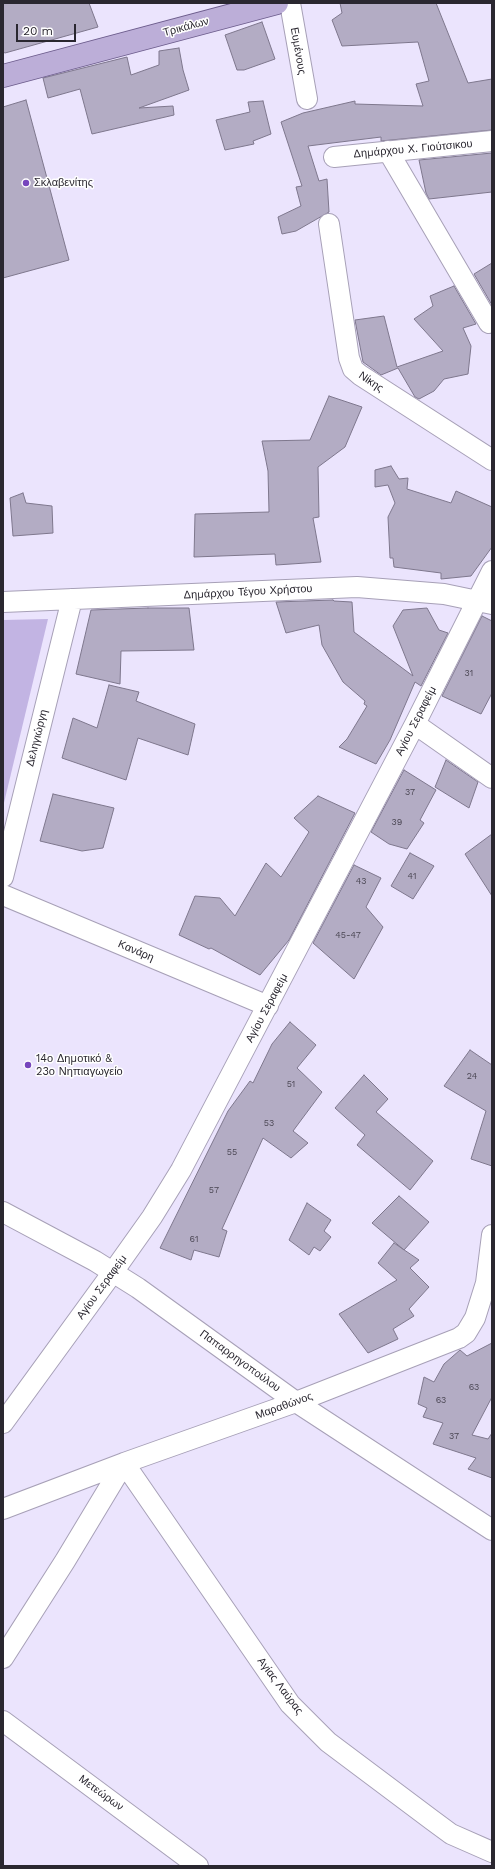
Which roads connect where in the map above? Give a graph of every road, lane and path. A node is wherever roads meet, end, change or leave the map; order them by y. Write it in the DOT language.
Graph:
graph roads {
  1 [pos="277,3"];
  2 [pos="290,3"];
  3 [pos="3,76"];
  4 [pos="307,99"];
  5 [pos="492,141"];
  6 [pos="388,151"];
  7 [pos="334,157"];
  8 [pos="329,224"];
  9 [pos="490,323"];
  10 [pos="492,460"];
  11 [pos="492,571"];
  12 [pos="72,599"];
  13 [pos="3,602"];
  14 [pos="485,602"];
  15 [pos="415,724"];
  16 [pos="492,778"];
  17 [pos="3,877"];
  18 [pos="3,895"];
  19 [pos="268,1006"];
  20 [pos="3,1212"];
  21 [pos="492,1235"];
  22 [pos="113,1272"];
  23 [pos="296,1402"];
  24 [pos="3,1423"];
  25 [pos="124,1462"];
  26 [pos="3,1509"];
  27 [pos="492,1530"];
  28 [pos="3,1658"];
  29 [pos="3,1721"];
  30 [pos="492,1852"];
  31 [pos="188,1863"];
  1 -- 3 [label="main road, Τρικάλων"];
  2 -- 4 [label="street, Ευμένους"];
  5 -- 6 [label="street, Δημάρχου Χ. Γιούτσικου"];
  6 -- 7 [label="street, Δημάρχου Χ. Γιούτσικου"];
  6 -- 9 [label="street"];
  8 -- 10 [label="street, Νίκης"];
  11 -- 14 [label="street, Αγίου Σεραφείμ"];
  12 -- 13 [label="street, Δημάρχου Τέγου Χρήστου"];
  12 -- 14 [label="street, Δημάρχου Τέγου Χρήστου"];
  12 -- 17 [label="street, Δεληγιώργη"];
  14 -- 15 [label="street, Αγίου Σεραφείμ"];
  15 -- 16 [label="street"];
  15 -- 19 [label="street, Αγίου Σεραφείμ"];
  18 -- 19 [label="street, Κανάρη"];
  19 -- 22 [label="street, Αγίου Σεραφείμ"];
  20 -- 22 [label="street, Παπαρρηγοπούλου"];
  21 -- 23 [label="street, Μαραθώνος"];
  22 -- 23 [label="street, Παπαρρηγοπούλου"];
  22 -- 24 [label="street, Αγίου Σεραφείμ"];
  23 -- 25 [label="street, Μαραθώνος"];
  23 -- 27 [label="street, Παπαρρηγοπούλου"];
  25 -- 26 [label="street, Μαραθώνος"];
  25 -- 28 [label="street"];
  25 -- 30 [label="street, Αγίας Λαύρας"];
  29 -- 31 [label="street, Μετεώρων"];
}
